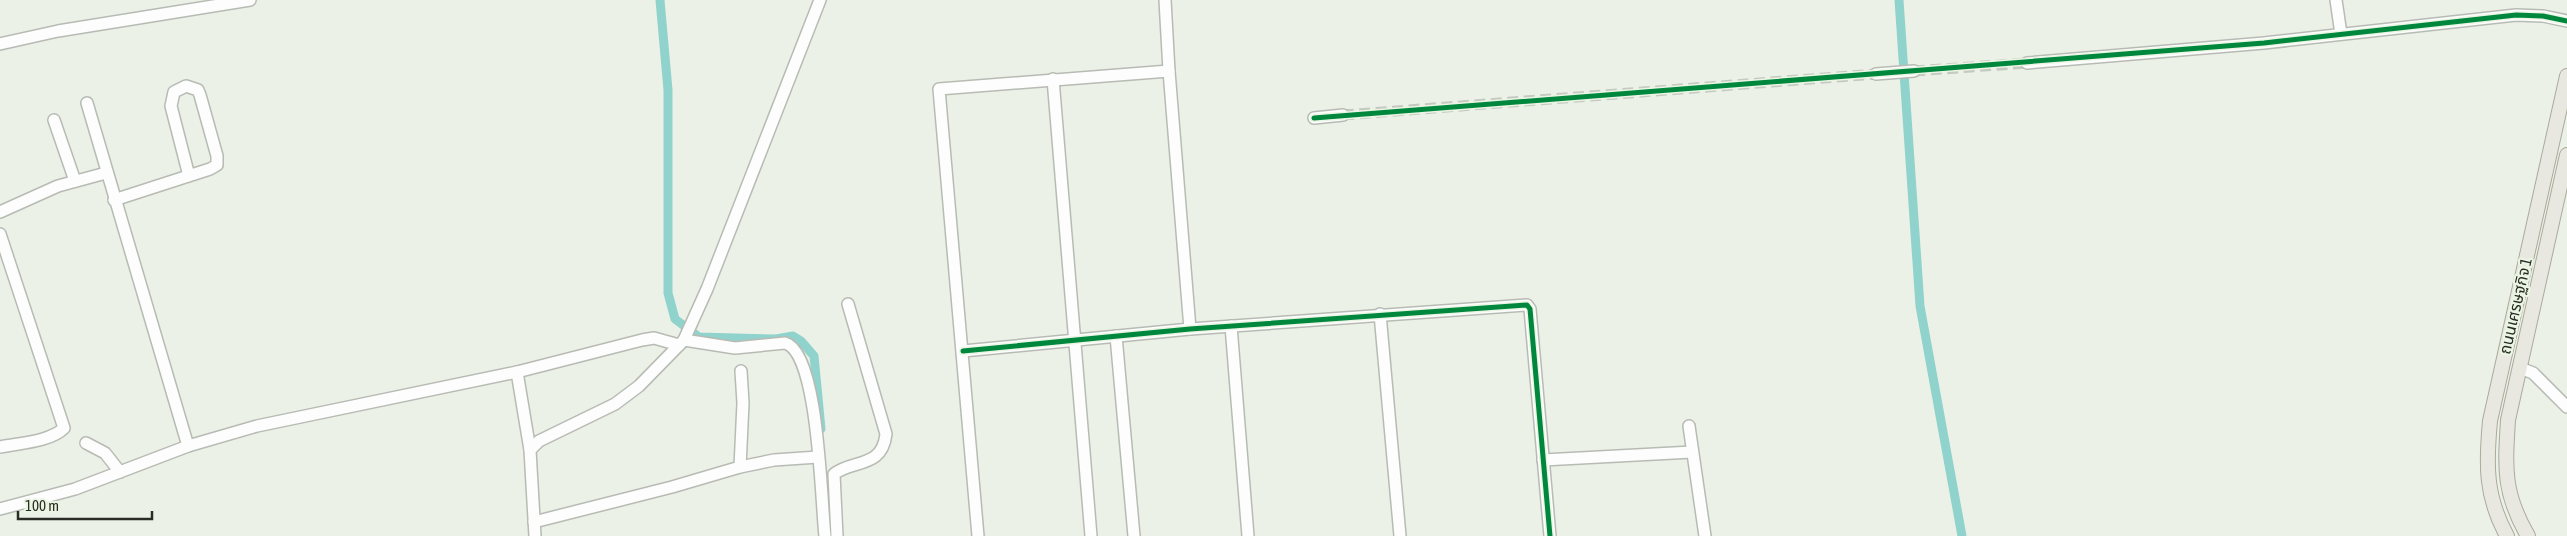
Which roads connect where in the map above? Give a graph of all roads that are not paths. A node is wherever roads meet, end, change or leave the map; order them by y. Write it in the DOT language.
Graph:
graph roads {
  1 [pos="250,0"];
  2 [pos="820,0"];
  3 [pos="1165,0"];
  4 [pos="2336,0"];
  5 [pos="2567,21"];
  6 [pos="2341,34"];
  7 [pos="0,44"];
  8 [pos="2027,62"];
  9 [pos="1169,71"];
  10 [pos="1910,71"];
  11 [pos="1876,74"];
  12 [pos="2567,76"];
  13 [pos="1053,79"];
  14 [pos="86,103"];
  15 [pos="1343,116"];
  16 [pos="1314,118"];
  17 [pos="54,120"];
  18 [pos="2567,155"];
  19 [pos="106,174"];
  20 [pos="189,176"];
  21 [pos="75,181"];
  22 [pos="114,200"];
  23 [pos="0,212"];
  24 [pos="0,234"];
  25 [pos="848,304"];
  26 [pos="1380,314"];
  27 [pos="1231,326"];
  28 [pos="1190,329"];
  29 [pos="1116,336"];
  30 [pos="683,340"];
  31 [pos="1074,340"];
  32 [pos="963,351"];
  33 [pos="2520,368"];
  34 [pos="741,371"];
  35 [pos="517,372"];
  36 [pos="2567,407"];
  37 [pos="1689,426"];
  38 [pos="86,443"];
  39 [pos="188,446"];
  40 [pos="0,447"];
  41 [pos="530,450"];
  42 [pos="1692,452"];
  43 [pos="818,457"];
  44 [pos="1543,460"];
  45 [pos="740,467"];
  46 [pos="120,472"];
  47 [pos="0,509"];
  48 [pos="534,522"];
  49 [pos="535,536"];
  50 [pos="825,536"];
  51 [pos="837,536"];
  52 [pos="978,536"];
  53 [pos="1091,536"];
  54 [pos="1134,536"];
  55 [pos="1248,536"];
  56 [pos="1400,536"];
  57 [pos="1550,536"];
  58 [pos="1705,536"];
  59 [pos="2506,536"];
  60 [pos="2528,536"];
  1 -- 7 [label="street"];
  2 -- 30 [label="street"];
  3 -- 9 [label="street"];
  4 -- 6 [label="street"];
  5 -- 6 [label="street"];
  6 -- 8 [label="street"];
  9 -- 13 [label="street"];
  9 -- 28 [label="street"];
  10 -- 11 [label="street"];
  12 -- 59 [label="main road, ถนนเศรษฐกิจ 1"];
  13 -- 31 [label="street"];
  13 -- 32 [label="street"];
  14 -- 19 [label="street"];
  15 -- 16 [label="street"];
  17 -- 21 [label="street"];
  18 -- 33 [label="main road, ถนนเศรษฐกิจ 1"];
  19 -- 21 [label="street"];
  19 -- 22 [label="street"];
  20 -- 20 [label="street"];
  20 -- 22 [label="street"];
  21 -- 23 [label="street"];
  22 -- 39 [label="street"];
  24 -- 40 [label="street"];
  25 -- 51 [label="street"];
  26 -- 27 [label="street"];
  26 -- 44 [label="street"];
  26 -- 56 [label="street"];
  27 -- 28 [label="street"];
  27 -- 55 [label="street"];
  28 -- 29 [label="street"];
  29 -- 31 [label="street"];
  29 -- 54 [label="street"];
  30 -- 35 [label="street"];
  30 -- 41 [label="street"];
  30 -- 43 [label="street"];
  31 -- 32 [label="street"];
  31 -- 53 [label="street"];
  32 -- 52 [label="street"];
  33 -- 36 [label="street"];
  33 -- 60 [label="main road, ถนนเศรษฐกิจ 1"];
  34 -- 45 [label="street"];
  35 -- 39 [label="street"];
  35 -- 41 [label="street"];
  37 -- 42 [label="street"];
  38 -- 46 [label="street"];
  39 -- 46 [label="street"];
  41 -- 48 [label="street"];
  42 -- 44 [label="street"];
  42 -- 58 [label="street"];
  43 -- 45 [label="street"];
  43 -- 50 [label="street"];
  44 -- 57 [label="street"];
  45 -- 48 [label="street"];
  46 -- 47 [label="street"];
  48 -- 49 [label="street"];
}
